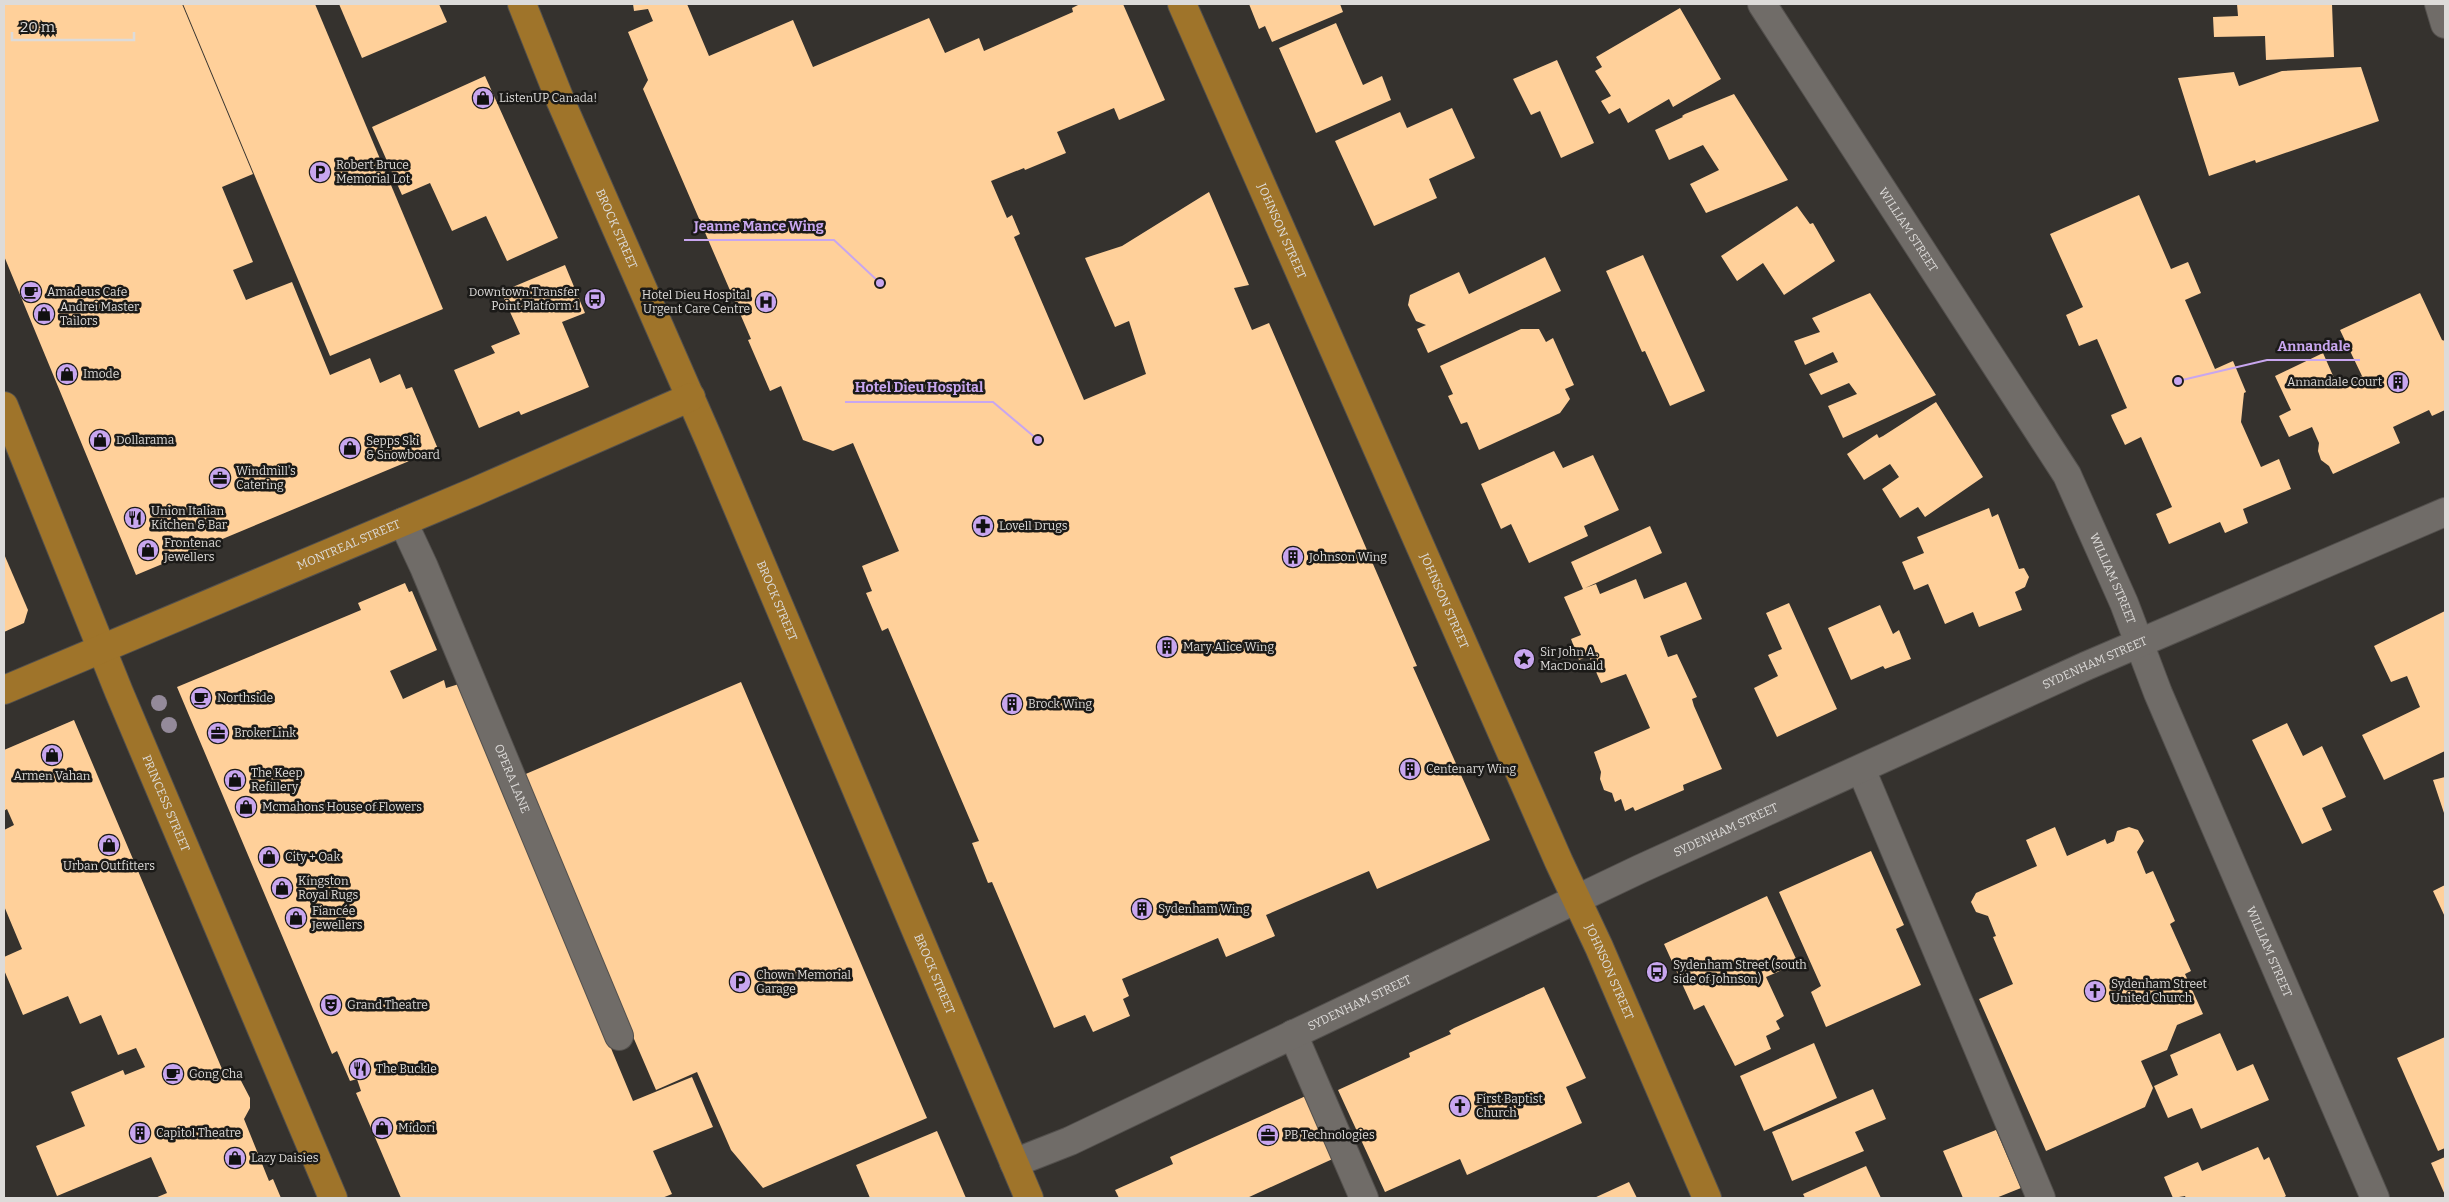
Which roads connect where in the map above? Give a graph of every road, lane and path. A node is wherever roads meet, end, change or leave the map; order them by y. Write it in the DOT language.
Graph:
graph roads {
  1 [pos="522,4"];
  2 [pos="1182,4"];
  3 [pos="1762,4"];
  4 [pos="2439,4"];
  5 [pos="2445,24"];
  6 [pos="691,397"];
  7 [pos="4,406"];
  8 [pos="2445,512"];
  9 [pos="403,522"];
  10 [pos="2138,644"];
  11 [pos="103,649"];
  12 [pos="4,690"];
  13 [pos="1861,769"];
  14 [pos="1576,899"];
  15 [pos="1293,1034"];
  16 [pos="619,1036"];
  17 [pos="1014,1163"];
  18 [pos="333,1198"];
  19 [pos="1029,1198"];
  20 [pos="1364,1198"];
  21 [pos="1707,1198"];
  22 [pos="2041,1198"];
  23 [pos="2375,1198"];
  1 -- 6 [label="main road, BROCK STREET"];
  2 -- 14 [label="main road, JOHNSON STREET"];
  3 -- 10 [label="street, WILLIAM STREET"];
  4 -- 5 [label="street"];
  6 -- 9 [label="main road, MONTREAL STREET"];
  6 -- 17 [label="main road, BROCK STREET"];
  7 -- 11 [label="main road, PRINCESS STREET"];
  8 -- 10 [label="street, SYDENHAM STREET"];
  9 -- 11 [label="main road, MONTREAL STREET"];
  9 -- 16 [label="street, OPERA LANE"];
  10 -- 13 [label="street, SYDENHAM STREET"];
  10 -- 23 [label="street, WILLIAM STREET"];
  11 -- 12 [label="main road, MONTREAL STREET"];
  11 -- 18 [label="main road, PRINCESS STREET"];
  13 -- 14 [label="street, SYDENHAM STREET"];
  13 -- 22 [label="street"];
  14 -- 15 [label="street, SYDENHAM STREET"];
  14 -- 21 [label="main road, JOHNSON STREET"];
  15 -- 17 [label="street, SYDENHAM STREET"];
  15 -- 20 [label="street"];
  17 -- 19 [label="main road, BROCK STREET"];
}
